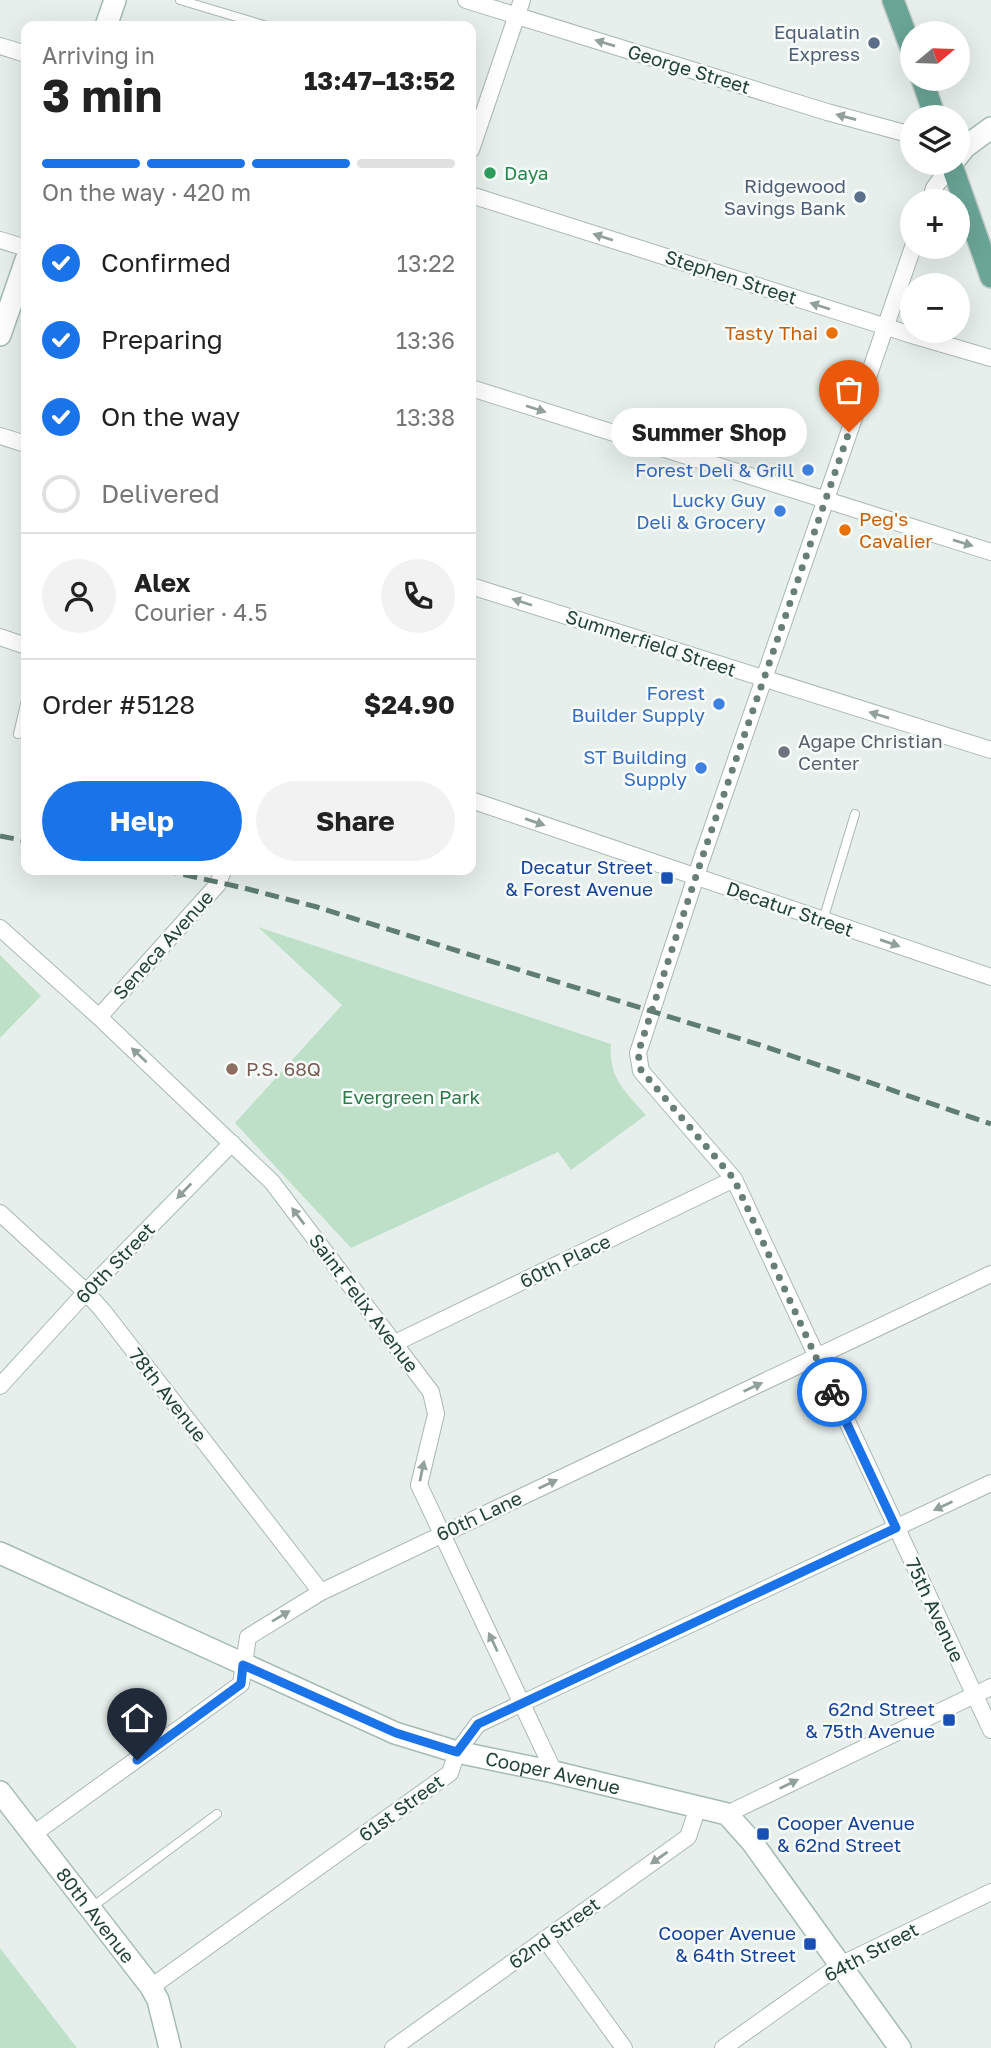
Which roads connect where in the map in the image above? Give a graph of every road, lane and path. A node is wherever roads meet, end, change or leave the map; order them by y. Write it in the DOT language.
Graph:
graph roads {
  1 [pos="115,0"];
  2 [pos="180,0"];
  3 [pos="466,0"];
  4 [pos="522,0"];
  5 [pos="893,0"];
  6 [pos="516,16"];
  7 [pos="108,21"];
  8 [pos="250,21"];
  9 [pos="901,21"];
  10 [pos="0,46"];
  11 [pos="21,52"];
  12 [pos="991,128"];
  13 [pos="900,132"];
  14 [pos="476,135"];
  15 [pos="970,144"];
  16 [pos="957,175"];
  17 [pos="476,197"];
  18 [pos="0,240"];
  19 [pos="21,246"];
  20 [pos="909,259"];
  21 [pos="21,273"];
  22 [pos="991,277"];
  23 [pos="885,326"];
  24 [pos="1,327"];
  25 [pos="991,358"];
  26 [pos="476,390"];
  27 [pos="0,436"];
  28 [pos="21,442"];
  29 [pos="825,500"];
  30 [pos="991,552"];
  31 [pos="476,588"];
  32 [pos="0,637"];
  33 [pos="21,644"];
  34 [pos="764,679"];
  35 [pos="21,721"];
  36 [pos="18,734"];
  37 [pos="991,750"];
  38 [pos="476,802"];
  39 [pos="855,814"];
  40 [pos="221,875"];
  41 [pos="696,877"];
  42 [pos="823,920"];
  43 [pos="0,928"];
  44 [pos="991,977"];
  45 [pos="99,1017"];
  46 [pos="232,1143"];
  47 [pos="734,1179"];
  48 [pos="0,1213"];
  49 [pos="991,1274"];
  50 [pos="86,1292"];
  51 [pos="395,1343"];
  52 [pos="816,1358"];
  53 [pos="0,1386"];
  54 [pos="991,1483"];
  55 [pos="896,1528"];
  56 [pos="441,1534"];
  57 [pos="0,1553"];
  58 [pos="321,1592"];
  59 [pos="243,1665"];
  60 [pos="991,1687"];
  61 [pos="974,1695"];
  62 [pos="522,1704"];
  63 [pos="991,1730"];
  64 [pos="457,1752"];
  65 [pos="554,1772"];
  66 [pos="0,1793"];
  67 [pos="698,1807"];
  68 [pos="218,1814"];
  69 [pos="727,1814"];
  70 [pos="32,1835"];
  71 [pos="991,1892"];
  72 [pos="90,1909"];
  73 [pos="545,1939"];
  74 [pos="841,1965"];
  75 [pos="151,1987"];
  76 [pos="170,2048"];
  77 [pos="393,2048"];
  78 [pos="624,2048"];
  79 [pos="723,2048"];
  80 [pos="900,2048"];
  1 -- 7 [label="main road"];
  2 -- 8 [label="lane"];
  3 -- 6 [label="street, George Street"];
  4 -- 6 [label="street"];
  5 -- 9 [label="main road"];
  13 -- 6 [label="street, George Street, one-way"];
  6 -- 14 [label="street"];
  10 -- 11 [label="street"];
  12 -- 15 [label="main road"];
  16 -- 22 [label="main road"];
  23 -- 17 [label="street, Stephen Street, one-way"];
  18 -- 19 [label="street"];
  20 -- 23 [label="street"];
  21 -- 24 [label="main road"];
  23 -- 25 [label="street, Stephen Street"];
  23 -- 29 [label="street"];
  26 -- 29 [label="street, one-way"];
  27 -- 28 [label="street"];
  29 -- 30 [label="street, one-way"];
  29 -- 34 [label="street"];
  34 -- 31 [label="street, Summerfield Street, one-way"];
  32 -- 33 [label="street"];
  37 -- 34 [label="street, Summerfield Street, one-way"];
  34 -- 41 [label="street"];
  35 -- 36 [label="lane"];
  38 -- 41 [label="street, Decatur Street, one-way"];
  39 -- 42 [label="lane"];
  40 -- 45 [label="street, Seneca Avenue"];
  41 -- 42 [label="street, Decatur Street"];
  41 -- 47 [label="street, 75th Avenue"];
  42 -- 44 [label="street, Decatur Street, one-way"];
  43 -- 45 [label="street, Saint Felix Avenue"];
  46 -- 45 [label="street, Saint Felix Avenue, one-way"];
  46 -- 50 [label="street, 60th Street, one-way"];
  51 -- 46 [label="street, Saint Felix Avenue, one-way"];
  47 -- 51 [label="street, 60th Place"];
  47 -- 52 [label="street, 75th Avenue"];
  48 -- 50 [label="street, 78th Avenue"];
  49 -- 52 [label="street, 60th Lane"];
  50 -- 53 [label="street, 60th Street"];
  50 -- 58 [label="street, 78th Avenue"];
  56 -- 51 [label="street, Saint Felix Avenue, one-way"];
  52 -- 55 [label="street, 75th Avenue"];
  56 -- 52 [label="street, 60th Lane, one-way"];
  54 -- 55 [label="street, 61st Street, one-way"];
  55 -- 61 [label="street, 75th Avenue"];
  55 -- 62 [label="street, 61st Street"];
  56 -- 58 [label="street, 60th Lane"];
  62 -- 56 [label="street, Saint Felix Avenue, one-way"];
  57 -- 59 [label="main road, Cooper Avenue"];
  59 -- 58 [label="street, 60th Lane, one-way"];
  59 -- 64 [label="main road, Cooper Avenue"];
  59 -- 70 [label="street, 60th Lane"];
  60 -- 61 [label="street"];
  61 -- 63 [label="street, 75th Avenue"];
  69 -- 61 [label="street, one-way"];
  62 -- 64 [label="street, 61st Street"];
  62 -- 65 [label="street, Saint Felix Avenue"];
  64 -- 65 [label="main road, Cooper Avenue"];
  64 -- 75 [label="street, 61st Street"];
  65 -- 67 [label="main road, Cooper Avenue"];
  66 -- 70 [label="main road, 80th Avenue"];
  67 -- 69 [label="main road, Cooper Avenue"];
  67 -- 73 [label="street, 62nd Street, one-way"];
  68 -- 72 [label="lane"];
  69 -- 74 [label="main road"];
  70 -- 72 [label="main road, 80th Avenue"];
  71 -- 74 [label="street, 64th Street"];
  72 -- 75 [label="main road, 80th Avenue"];
  73 -- 77 [label="street, 62nd Street"];
  73 -- 78 [label="street"];
  74 -- 79 [label="street, 64th Street"];
  74 -- 80 [label="main road"];
  75 -- 76 [label="main road, 80th Avenue"];
}
